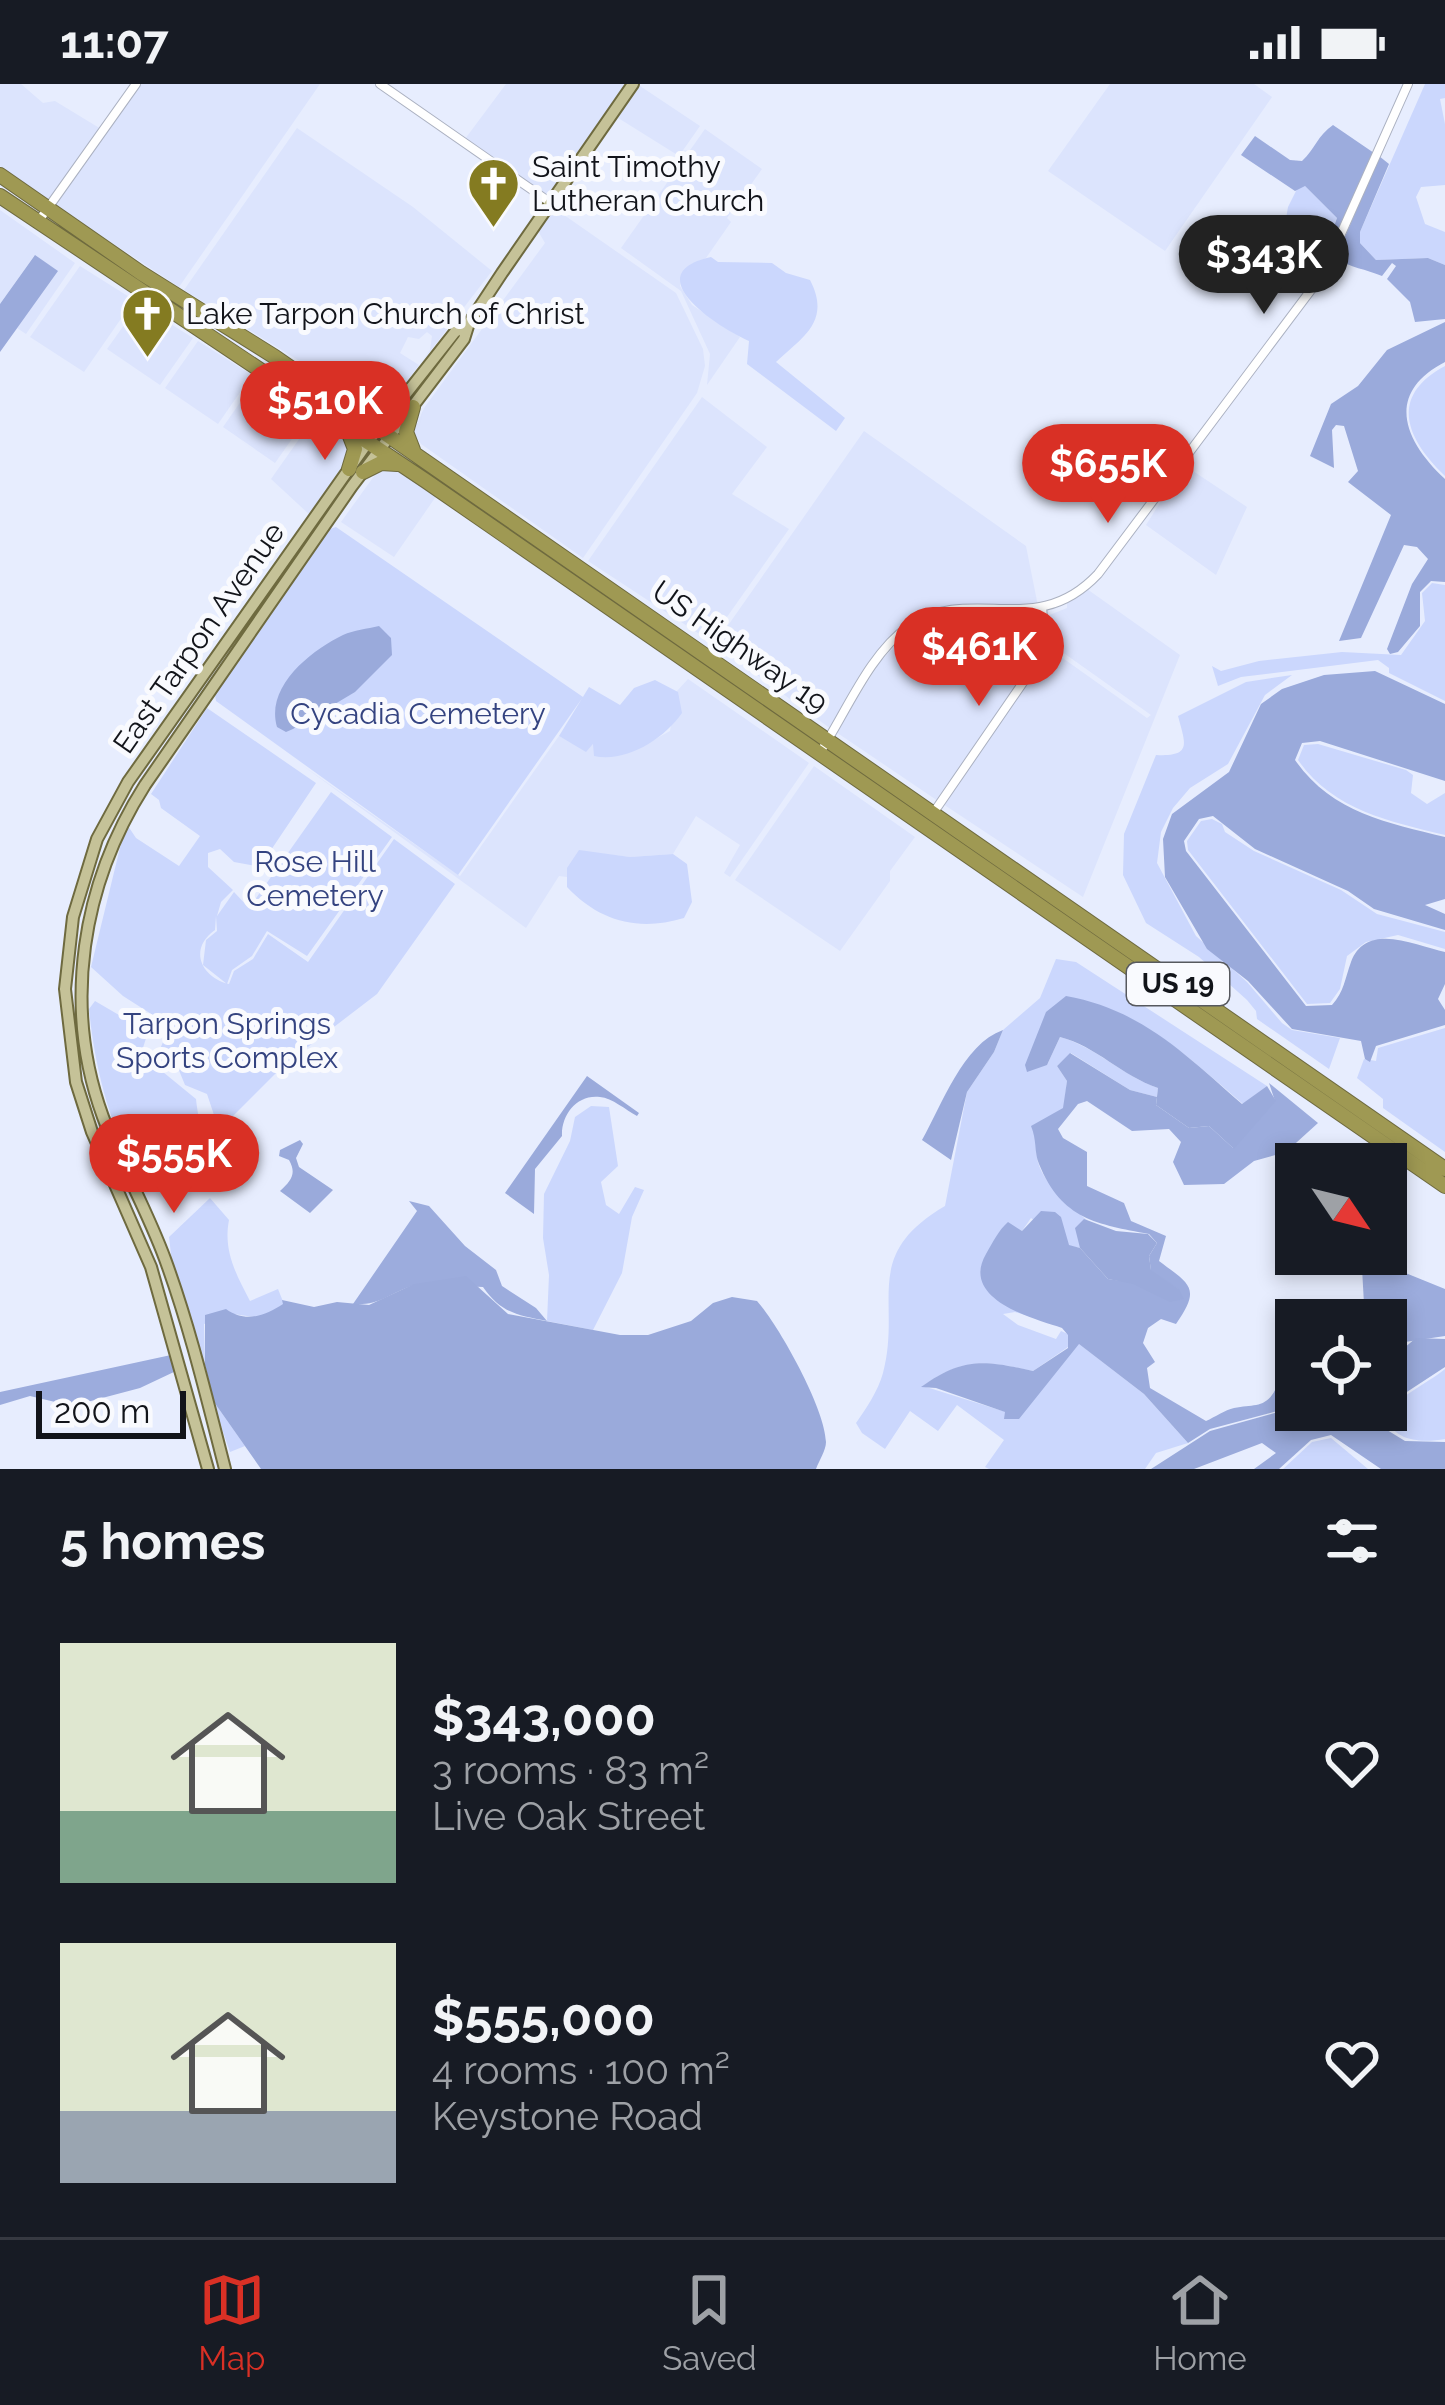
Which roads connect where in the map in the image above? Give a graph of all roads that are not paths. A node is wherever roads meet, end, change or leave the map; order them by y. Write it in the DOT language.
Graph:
graph roads {
  1 [pos="136,84"];
  2 [pos="380,84"];
  3 [pos="633,84"];
  4 [pos="1408,84"];
  5 [pos="0,176"];
  6 [pos="0,196"];
  7 [pos="551,202"];
  8 [pos="49,209"];
  9 [pos="38,223"];
  10 [pos="114,276"];
  11 [pos="176,296"];
  12 [pos="170,313"];
  13 [pos="227,327"];
  14 [pos="407,405"];
  15 [pos="350,419"];
  16 [pos="379,440"];
  17 [pos="416,455"];
  18 [pos="402,465"];
  19 [pos="356,471"];
  20 [pos="287,554"];
  21 [pos="272,602"];
  22 [pos="1042,608"];
  23 [pos="700,661"];
  24 [pos="828,740"];
  25 [pos="819,754"];
  26 [pos="934,812"];
  27 [pos="925,828"];
  28 [pos="987,850"];
  29 [pos="1317,1097"];
  30 [pos="1342,1097"];
  31 [pos="1445,1169"];
  32 [pos="1445,1186"];
  33 [pos="208,1469"];
  34 [pos="225,1469"];
  1 -- 8 [label="street"];
  2 -- 7 [label="street"];
  3 -- 7 [label="main road, East Tarpon Avenue"];
  4 -- 22 [label="street"];
  5 -- 8 [label="highway, US Highway 19 / US 19"];
  6 -- 9 [label="highway, US Highway 19 / US 19"];
  7 -- 14 [label="main road, East Tarpon Avenue"];
  8 -- 9 [label="street"];
  8 -- 11 [label="highway, US Highway 19 / US 19"];
  9 -- 10 [label="highway, US Highway 19 / US 19"];
  10 -- 11 [label="highway"];
  10 -- 12 [label="highway, US Highway 19 / US 19"];
  11 -- 13 [label="highway, US Highway 19 / US 19"];
  12 -- 13 [label="highway"];
  12 -- 15 [label="highway, US Highway 19 / US 19"];
  13 -- 15 [label="highway, US Highway 19 / US 19"];
  14 -- 15 [label="highway"];
  14 -- 16 [label="main road, East Tarpon Avenue"];
  14 -- 17 [label="highway"];
  15 -- 16 [label="highway, US Highway 19 / US 19"];
  15 -- 19 [label="highway"];
  16 -- 17 [label="highway, US Highway 19 / US 19"];
  16 -- 18 [label="highway, US Highway 19 / US 19"];
  16 -- 19 [label="main road, East Tarpon Avenue"];
  17 -- 23 [label="highway, US Highway 19 / US 19"];
  18 -- 19 [label="highway"];
  18 -- 23 [label="highway, US Highway 19 / US 19"];
  19 -- 20 [label="main road, East Tarpon Avenue"];
  19 -- 21 [label="main road, East Tarpon Avenue"];
  20 -- 21 [label="main road"];
  20 -- 33 [label="main road, East Tarpon Avenue"];
  21 -- 34 [label="main road, East Tarpon Avenue"];
  22 -- 24 [label="street"];
  22 -- 26 [label="street"];
  23 -- 24 [label="highway, US Highway 19 / US 19"];
  23 -- 25 [label="highway, US Highway 19 / US 19"];
  24 -- 25 [label="street"];
  24 -- 26 [label="highway, US Highway 19 / US 19"];
  25 -- 27 [label="highway, US Highway 19 / US 19"];
  26 -- 28 [label="highway, US Highway 19 / US 19"];
  27 -- 28 [label="highway"];
  27 -- 29 [label="highway, US Highway 19 / US 19"];
  28 -- 30 [label="highway, US Highway 19 / US 19"];
  29 -- 30 [label="highway"];
  29 -- 32 [label="highway, US Highway 19 / US 19"];
  30 -- 31 [label="highway, US Highway 19 / US 19"];
}
